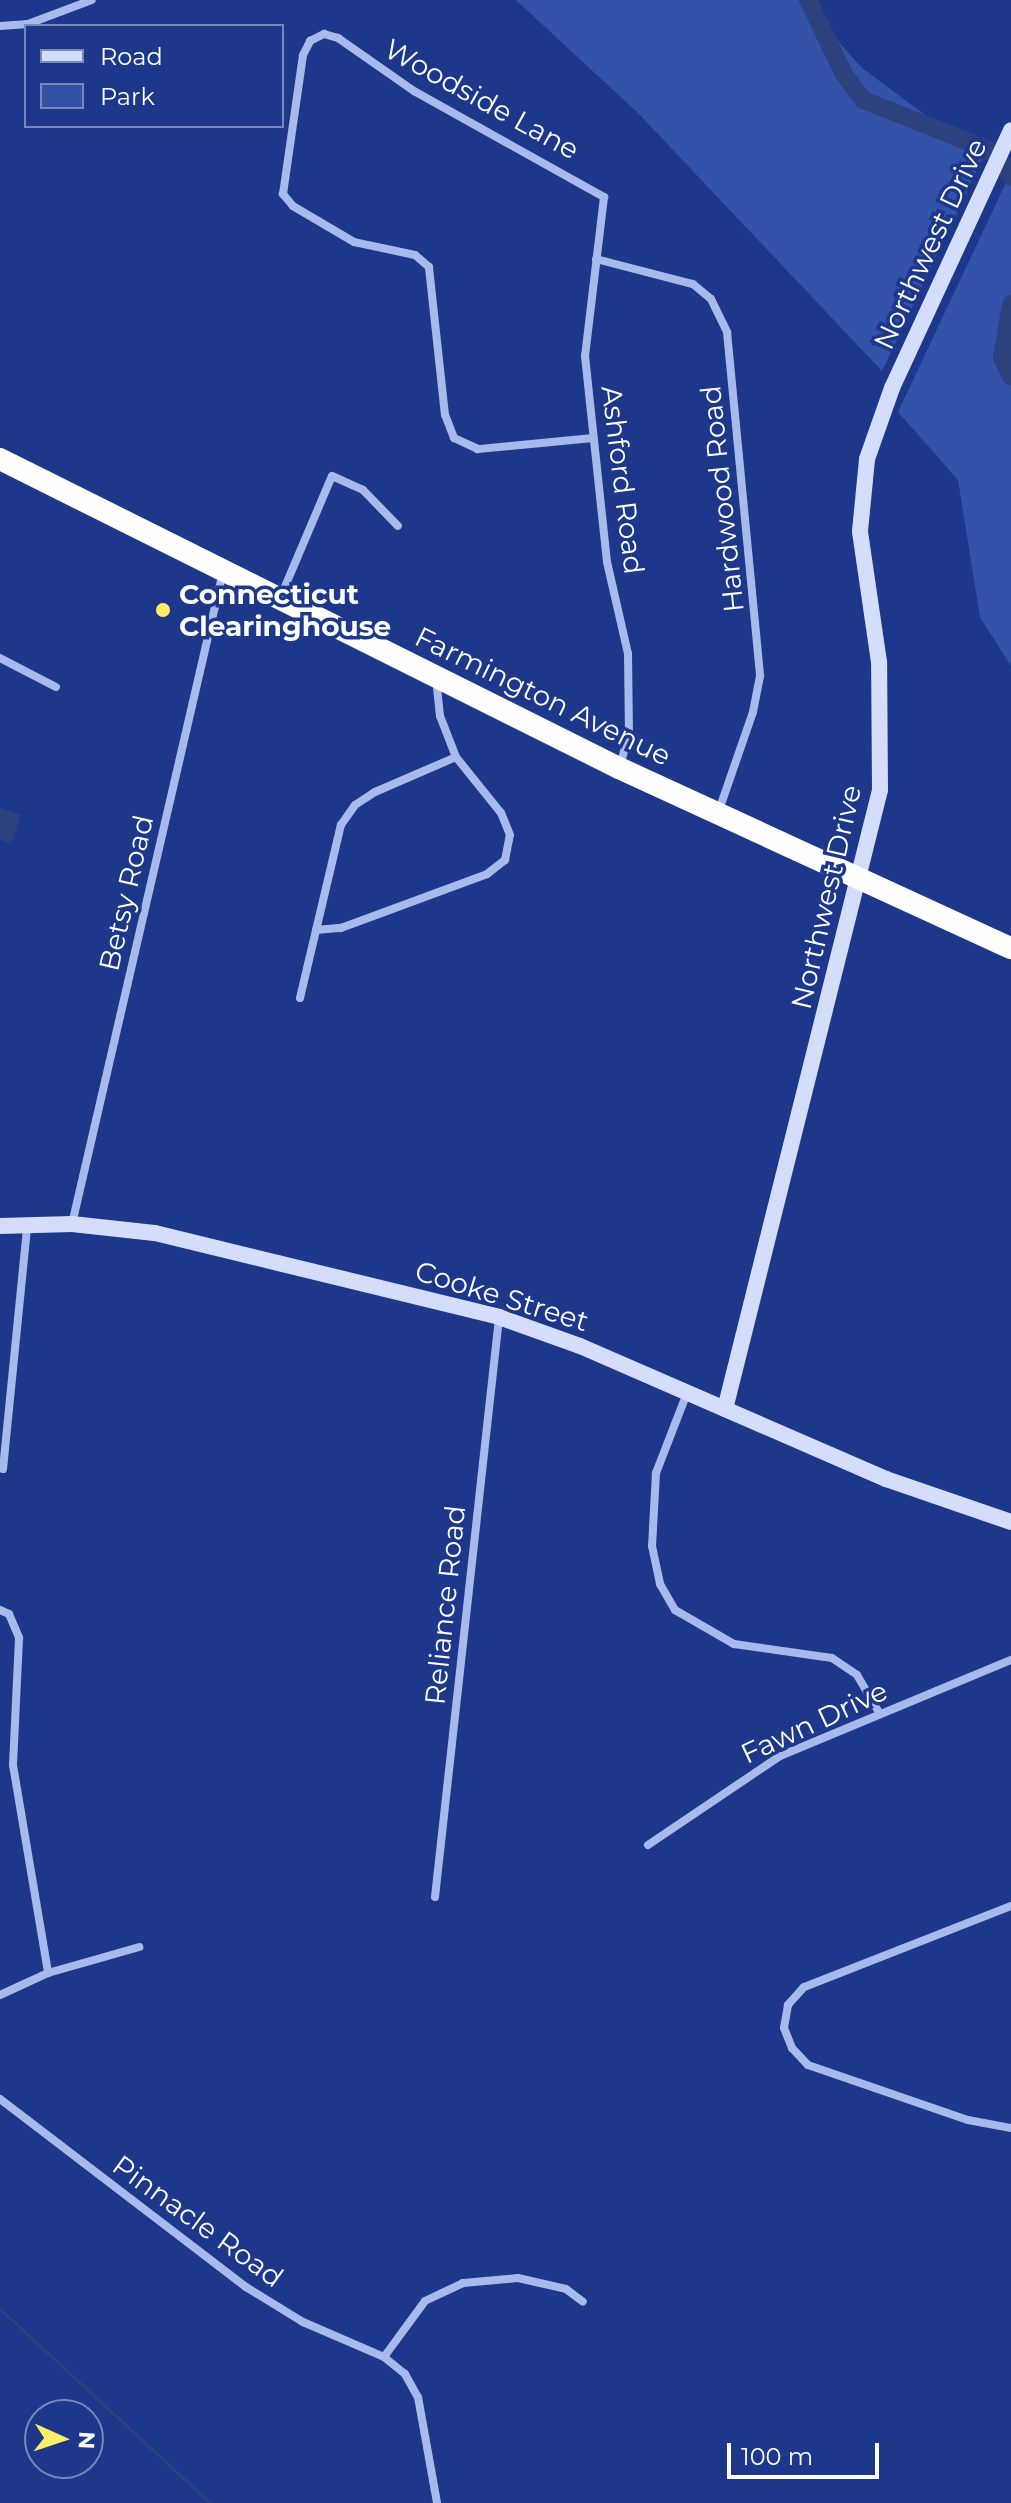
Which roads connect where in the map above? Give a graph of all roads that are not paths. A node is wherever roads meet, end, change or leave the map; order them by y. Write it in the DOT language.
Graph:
graph roads {
  1 [pos="92,0"];
  2 [pos="24,24"];
  3 [pos="28,24"];
  4 [pos="0,26"];
  5 [pos="1011,130"];
  6 [pos="604,197"];
  7 [pos="596,259"];
  8 [pos="593,438"];
  9 [pos="0,459"];
  10 [pos="398,526"];
  11 [pos="223,571"];
  12 [pos="279,600"];
  13 [pos="0,658"];
  14 [pos="435,677"];
  15 [pos="56,687"];
  16 [pos="456,757"];
  17 [pos="619,768"];
  18 [pos="718,814"];
  19 [pos="859,880"];
  20 [pos="316,930"];
  21 [pos="1011,948"];
  22 [pos="300,998"];
  23 [pos="72,1224"];
  24 [pos="0,1226"];
  25 [pos="27,1227"];
  26 [pos="499,1317"];
  27 [pos="687,1392"];
  28 [pos="725,1409"];
  29 [pos="3,1469"];
  30 [pos="1011,1522"];
  31 [pos="0,1610"];
  32 [pos="1011,1660"];
  33 [pos="880,1714"];
  34 [pos="648,1845"];
  35 [pos="435,1897"];
  36 [pos="1011,1906"];
  37 [pos="139,1947"];
  38 [pos="48,1973"];
  39 [pos="0,1995"];
  40 [pos="0,2099"];
  41 [pos="1011,2128"];
  42 [pos="583,2302"];
  43 [pos="384,2357"];
  44 [pos="437,2503"];
  1 -- 3 [label="street"];
  2 -- 4 [label="street"];
  5 -- 19 [label="main road, Northwest Drive"];
  6 -- 7 [label="street, Ashford Road"];
  6 -- 8 [label="street, Woodside Lane"];
  7 -- 8 [label="street, Ashford Road"];
  7 -- 18 [label="street, Hardwood Road"];
  8 -- 17 [label="street, Ashford Road"];
  9 -- 11 [label="highway, Farmington Avenue"];
  10 -- 12 [label="street"];
  11 -- 12 [label="highway, Farmington Avenue"];
  11 -- 23 [label="street, Betsy Road"];
  12 -- 14 [label="highway, Farmington Avenue"];
  13 -- 15 [label="street"];
  14 -- 16 [label="street"];
  14 -- 17 [label="highway, Farmington Avenue"];
  16 -- 20 [label="street"];
  16 -- 20 [label="street"];
  17 -- 18 [label="highway, Farmington Avenue"];
  18 -- 19 [label="highway, Farmington Avenue"];
  19 -- 21 [label="highway, Farmington Avenue"];
  19 -- 28 [label="main road, Northwest Drive"];
  20 -- 22 [label="street"];
  23 -- 25 [label="main road, Cooke Street"];
  23 -- 26 [label="main road, Cooke Street"];
  24 -- 25 [label="main road, Cooke Street"];
  25 -- 29 [label="street"];
  26 -- 27 [label="main road, Cooke Street"];
  26 -- 35 [label="street, Reliance Road"];
  27 -- 28 [label="main road, Cooke Street"];
  27 -- 33 [label="street"];
  28 -- 30 [label="main road, Cooke Street"];
  31 -- 38 [label="street"];
  32 -- 33 [label="street, Fawn Drive"];
  33 -- 34 [label="street, Fawn Drive"];
  36 -- 41 [label="street"];
  37 -- 38 [label="street"];
  38 -- 39 [label="street"];
  40 -- 43 [label="street, Pinnacle Road"];
  42 -- 43 [label="street"];
  43 -- 44 [label="street"];
}
